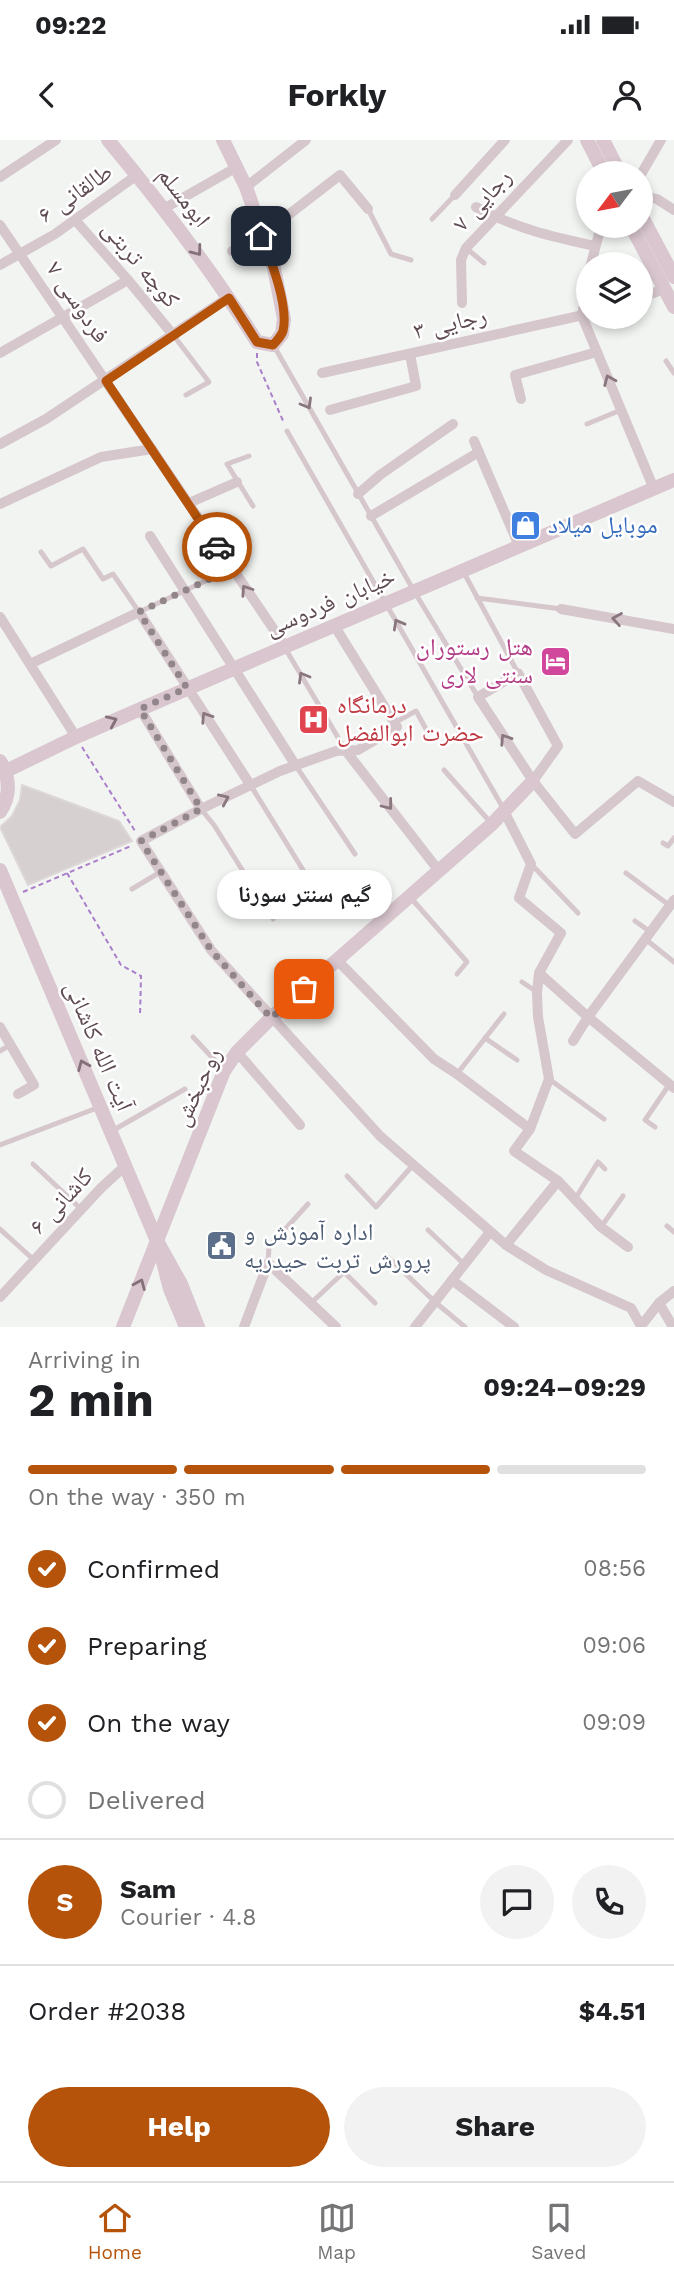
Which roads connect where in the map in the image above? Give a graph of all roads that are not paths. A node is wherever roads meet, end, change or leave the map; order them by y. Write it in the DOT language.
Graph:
graph roads {
  1 [pos="56,140"];
  2 [pos="108,140"];
  3 [pos="223,140"];
  4 [pos="306,140"];
  5 [pos="505,140"];
  6 [pos="568,140"];
  7 [pos="586,140"];
  8 [pos="603,140"];
  9 [pos="661,140"];
  10 [pos="597,161"];
  11 [pos="614,161"];
  12 [pos="649,161"];
  13 [pos="237,167"];
  14 [pos="138,175"];
  15 [pos="0,177"];
  16 [pos="246,187"];
  17 [pos="455,195"];
  18 [pos="653,198"];
  19 [pos="476,207"];
  20 [pos="166,208"];
  21 [pos="368,209"];
  22 [pos="674,210"];
  23 [pos="493,217"];
  24 [pos="432,219"];
  25 [pos="75,220"];
  26 [pos="0,225"];
  27 [pos="261,236"];
  28 [pos="597,238"];
  29 [pos="639,238"];
  30 [pos="651,238"];
  31 [pos="595,246"];
  32 [pos="466,248"];
  33 [pos="232,251"];
  34 [pos="594,252"];
  35 [pos="20,254"];
  36 [pos="411,260"];
  37 [pos="484,263"];
  38 [pos="0,265"];
  39 [pos="128,280"];
  40 [pos="669,283"];
  41 [pos="653,291"];
  42 [pos="229,298"];
  43 [pos="462,303"];
  44 [pos="674,307"];
  45 [pos="62,317"];
  46 [pos="576,317"];
  47 [pos="590,329"];
  48 [pos="174,336"];
  49 [pos="273,345"];
  50 [pos="597,352"];
  51 [pos="0,353"];
  52 [pos="410,354"];
  53 [pos="666,361"];
  54 [pos="322,373"];
  55 [pos="674,373"];
  56 [pos="106,381"];
  57 [pos="186,395"];
  58 [pos="521,400"];
  59 [pos="330,410"];
  60 [pos="621,410"];
  61 [pos="453,424"];
  62 [pos="587,424"];
  63 [pos="287,431"];
  64 [pos="474,441"];
  65 [pos="0,444"];
  66 [pos="152,449"];
  67 [pos="479,452"];
  68 [pos="248,456"];
  69 [pos="674,480"];
  70 [pos="237,482"];
  71 [pos="654,489"];
  72 [pos="358,494"];
  73 [pos="189,503"];
  74 [pos="0,504"];
  75 [pos="253,506"];
  76 [pos="371,516"];
  77 [pos="150,536"];
  78 [pos="519,546"];
  79 [pos="41,552"];
  80 [pos="231,569"];
  81 [pos="463,571"];
  82 [pos="183,591"];
  83 [pos="414,592"];
  84 [pos="477,597"];
  85 [pos="387,603"];
  86 [pos="561,610"];
  87 [pos="139,612"];
  88 [pos="0,617"];
  89 [pos="334,625"];
  90 [pos="674,629"];
  91 [pos="285,646"];
  92 [pos="30,664"];
  93 [pos="233,668"];
  94 [pos="518,673"];
  95 [pos="187,688"];
  96 [pos="478,697"];
  97 [pos="140,709"];
  98 [pos="394,723"];
  99 [pos="426,729"];
  100 [pos="76,737"];
  101 [pos="346,751"];
  102 [pos="3,766"];
  103 [pos="296,766"];
  104 [pos="444,770"];
  105 [pos="533,781"];
  106 [pos="251,786"];
  107 [pos="674,802"];
  108 [pos="201,809"];
  109 [pos="504,811"];
  110 [pos="0,812"];
  111 [pos="492,824"];
  112 [pos="674,838"];
  113 [pos="663,843"];
  114 [pos="355,854"];
  115 [pos="531,864"];
  116 [pos="0,870"];
  117 [pos="162,871"];
  118 [pos="439,871"];
  119 [pos="626,873"];
  120 [pos="308,878"];
  121 [pos="132,889"];
  122 [pos="409,895"];
  123 [pos="671,902"];
  124 [pos="578,914"];
  125 [pos="273,919"];
  126 [pos="635,921"];
  127 [pos="647,935"];
  128 [pos="337,960"];
  129 [pos="674,962"];
  130 [pos="539,973"];
  131 [pos="457,974"];
  132 [pos="522,982"];
  133 [pos="537,993"];
  134 [pos="504,1014"];
  135 [pos="588,1017"];
  136 [pos="271,1018"];
  137 [pos="0,1027"];
  138 [pos="193,1037"];
  139 [pos="485,1038"];
  140 [pos="573,1041"];
  141 [pos="10,1045"];
  142 [pos="0,1051"];
  143 [pos="236,1052"];
  144 [pos="517,1060"];
  145 [pos="224,1070"];
  146 [pos="457,1073"];
  147 [pos="549,1079"];
  148 [pos="672,1087"];
  149 [pos="185,1089"];
  150 [pos="18,1094"];
  151 [pos="100,1107"];
  152 [pos="604,1119"];
  153 [pos="300,1125"];
  154 [pos="655,1128"];
  155 [pos="530,1129"];
  156 [pos="111,1132"];
  157 [pos="0,1145"];
  158 [pos="33,1164"];
  159 [pos="413,1165"];
  160 [pos="125,1166"];
  161 [pos="605,1168"];
  162 [pos="347,1176"];
  163 [pos="558,1181"];
  164 [pos="623,1196"];
  165 [pos="575,1199"];
  166 [pos="308,1204"];
  167 [pos="81,1209"];
  168 [pos="667,1226"];
  169 [pos="601,1227"];
  170 [pos="0,1228"];
  171 [pos="428,1230"];
  172 [pos="490,1232"];
  173 [pos="674,1232"];
  174 [pos="157,1241"];
  175 [pos="506,1245"];
  176 [pos="628,1247"];
  177 [pos="389,1258"];
  178 [pos="35,1261"];
  179 [pos="268,1263"];
  180 [pos="464,1264"];
  181 [pos="452,1280"];
  182 [pos="674,1291"];
  183 [pos="0,1297"];
  184 [pos="435,1302"];
  185 [pos="375,1303"];
  186 [pos="659,1303"];
  187 [pos="311,1304"];
  188 [pos="641,1326"];
  189 [pos="123,1327"];
  190 [pos="186,1327"];
  191 [pos="198,1327"];
  192 [pos="244,1327"];
  193 [pos="336,1327"];
  194 [pos="415,1327"];
  195 [pos="465,1327"];
  196 [pos="514,1327"];
  197 [pos="673,1327"];
  1 -- 15 [label="street"];
  2 -- 14 [label="main road, ابومسلم"];
  3 -- 13 [label="main road"];
  4 -- 16 [label="street"];
  5 -- 17 [label="street"];
  6 -- 23 [label="street, رجایی ۷"];
  7 -- 10 [label="main road"];
  8 -- 11 [label="main road"];
  9 -- 12 [label="street"];
  13 -- 16 [label="main road"];
  13 -- 20 [label="street"];
  14 -- 20 [label="main road, ابومسلم"];
  14 -- 25 [label="street, طالقانی ۶"];
  16 -- 27 [label="main road"];
  17 -- 24 [label="lane"];
  18 -- 22 [label="street"];
  19 -- 23 [label="street"];
  20 -- 42 [label="main road, ابومسلم, one-way"];
  21 -- 27 [label="street"];
  21 -- 36 [label="lane"];
  23 -- 31 [label="street"];
  23 -- 32 [label="street, رجایی ۷"];
  25 -- 35 [label="street, طالقانی ۶"];
  25 -- 39 [label="street, کوچه تربتی"];
  26 -- 35 [label="street, فردوسی ۷"];
  27 -- 33 [label="street"];
  27 -- 49 [label="main road"];
  28 -- 31 [label="street"];
  29 -- 40 [label="main road"];
  30 -- 40 [label="main road"];
  31 -- 34 [label="street"];
  32 -- 37 [label="lane"];
  32 -- 43 [label="street, رجایی ۷"];
  35 -- 38 [label="street, طالقانی ۶"];
  35 -- 45 [label="street, فردوسی ۷"];
  39 -- 45 [label="street"];
  39 -- 48 [label="street, کوچه تربتی"];
  40 -- 41 [label="street"];
  40 -- 44 [label="main road"];
  42 -- 48 [label="street"];
  42 -- 49 [label="main road, ابومسلم"];
  45 -- 51 [label="street"];
  45 -- 56 [label="street, فردوسی ۷"];
  46 -- 52 [label="street, رجایی ۳"];
  47 -- 50 [label="street"];
  48 -- 56 [label="street"];
  48 -- 57 [label="lane"];
  49 -- 72 [label="lane, one-way"];
  50 -- 58 [label="street"];
  60 -- 50 [label="street, one-way"];
  52 -- 54 [label="street, رجایی ۳"];
  52 -- 59 [label="street"];
  53 -- 55 [label="lane"];
  56 -- 65 [label="street"];
  56 -- 66 [label="street, فردوسی ۷"];
  60 -- 62 [label="lane"];
  60 -- 71 [label="street"];
  61 -- 72 [label="street"];
  63 -- 85 [label="lane"];
  64 -- 67 [label="street"];
  66 -- 73 [label="street, فردوسی ۷"];
  66 -- 74 [label="street"];
  67 -- 76 [label="street"];
  67 -- 78 [label="street"];
  68 -- 70 [label="lane"];
  69 -- 71 [label="main road, خیابان فردوسی"];
  70 -- 73 [label="street"];
  70 -- 75 [label="lane"];
  71 -- 78 [label="main road, خیابان فردوسی"];
  72 -- 76 [label="lane"];
  73 -- 80 [label="street, فردوسی ۷"];
  76 -- 83 [label="lane"];
  77 -- 82 [label="street"];
  78 -- 81 [label="main road, خیابان فردوسی"];
  79 -- 87 [label="lane"];
  80 -- 82 [label="lane"];
  91 -- 80 [label="street, فردوسی ۷, one-way"];
  81 -- 83 [label="main road, خیابان فردوسی"];
  81 -- 84 [label="lane"];
  82 -- 87 [label="lane"];
  82 -- 93 [label="street"];
  83 -- 85 [label="main road, خیابان فردوسی"];
  83 -- 96 [label="lane"];
  84 -- 86 [label="lane"];
  84 -- 94 [label="lane"];
  85 -- 89 [label="main road, خیابان فردوسی"];
  109 -- 85 [label="lane, one-way"];
  90 -- 86 [label="street, one-way"];
  87 -- 92 [label="street"];
  87 -- 95 [label="street"];
  88 -- 92 [label="street"];
  89 -- 91 [label="main road, خیابان فردوسی"];
  89 -- 98 [label="street"];
  91 -- 93 [label="main road, خیابان فردوسی"];
  101 -- 91 [label="lane, one-way"];
  92 -- 100 [label="street"];
  93 -- 95 [label="main road, خیابان فردوسی"];
  93 -- 103 [label="street"];
  94 -- 96 [label="street"];
  94 -- 105 [label="street"];
  95 -- 97 [label="main road, خیابان فردوسی"];
  106 -- 95 [label="street, one-way"];
  105 -- 96 [label="street, one-way"];
  100 -- 97 [label="main road, خیابان فردوسی, one-way"];
  97 -- 108 [label="street"];
  98 -- 99 [label="lane"];
  98 -- 101 [label="street"];
  100 -- 102 [label="main road, خیابان فردوسی"];
  101 -- 103 [label="street"];
  101 -- 118 [label="street, one-way"];
  102 -- 110 [label="main road"];
  103 -- 106 [label="street"];
  103 -- 114 [label="lane"];
  104 -- 111 [label="lane"];
  105 -- 107 [label="street"];
  105 -- 109 [label="main road, روحبخش"];
  108 -- 106 [label="street, one-way"];
  106 -- 120 [label="lane"];
  108 -- 117 [label="street"];
  108 -- 125 [label="lane"];
  109 -- 111 [label="main road, روحبخش"];
  109 -- 115 [label="street"];
  111 -- 118 [label="main road, روحبخش"];
  112 -- 113 [label="lane"];
  115 -- 124 [label="lane"];
  115 -- 130 [label="street"];
  151 -- 116 [label="main road, آیت الله کاشانی, one-way"];
  117 -- 121 [label="lane"];
  117 -- 136 [label="street"];
  118 -- 122 [label="main road, روحبخش"];
  119 -- 123 [label="lane"];
  122 -- 128 [label="main road, روحبخش"];
  122 -- 131 [label="lane"];
  123 -- 127 [label="street"];
  126 -- 127 [label="lane"];
  127 -- 129 [label="lane"];
  127 -- 135 [label="street"];
  128 -- 136 [label="main road, روحبخش"];
  128 -- 146 [label="street"];
  130 -- 133 [label="street"];
  130 -- 135 [label="street"];
  132 -- 133 [label="lane"];
  133 -- 147 [label="street"];
  134 -- 139 [label="lane"];
  135 -- 140 [label="street"];
  135 -- 148 [label="street"];
  136 -- 143 [label="main road, روحبخش"];
  136 -- 159 [label="street"];
  137 -- 141 [label="street"];
  138 -- 145 [label="lane"];
  139 -- 144 [label="lane"];
  139 -- 146 [label="lane"];
  141 -- 142 [label="lane"];
  141 -- 150 [label="street"];
  143 -- 145 [label="main road, روحبخش"];
  143 -- 153 [label="street"];
  145 -- 174 [label="main road, روحبخش"];
  146 -- 155 [label="street"];
  147 -- 152 [label="lane"];
  147 -- 155 [label="street"];
  148 -- 154 [label="lane"];
  149 -- 156 [label="lane"];
  151 -- 156 [label="main road, آیت الله کاشانی"];
  151 -- 157 [label="lane"];
  155 -- 163 [label="street"];
  156 -- 160 [label="main road, آیت الله کاشانی"];
  158 -- 167 [label="lane"];
  159 -- 162 [label="lane"];
  159 -- 172 [label="street"];
  160 -- 167 [label="street, کاشانی ۶"];
  160 -- 174 [label="main road, آیت الله کاشانی"];
  161 -- 165 [label="lane"];
  163 -- 165 [label="street"];
  163 -- 175 [label="street"];
  164 -- 169 [label="lane"];
  165 -- 169 [label="street"];
  166 -- 179 [label="lane"];
  167 -- 178 [label="street, کاشانی ۶"];
  168 -- 173 [label="lane"];
  169 -- 176 [label="street"];
  170 -- 178 [label="lane"];
  171 -- 180 [label="lane"];
  172 -- 175 [label="street"];
  172 -- 180 [label="street"];
  189 -- 174 [label="main road, روحبخش, one-way"];
  174 -- 190 [label="main road, آیت الله کاشانی"];
  174 -- 191 [label="main road, آیت الله کاشانی"];
  175 -- 188 [label="street"];
  177 -- 184 [label="lane"];
  178 -- 183 [label="street, کاشانی ۶"];
  179 -- 187 [label="street"];
  179 -- 192 [label="street"];
  180 -- 181 [label="street"];
  181 -- 184 [label="street"];
  181 -- 196 [label="street"];
  182 -- 186 [label="street"];
  184 -- 194 [label="street"];
  184 -- 195 [label="lane"];
  185 -- 187 [label="lane"];
  186 -- 188 [label="street"];
  186 -- 197 [label="street"];
  187 -- 193 [label="street"];
}
